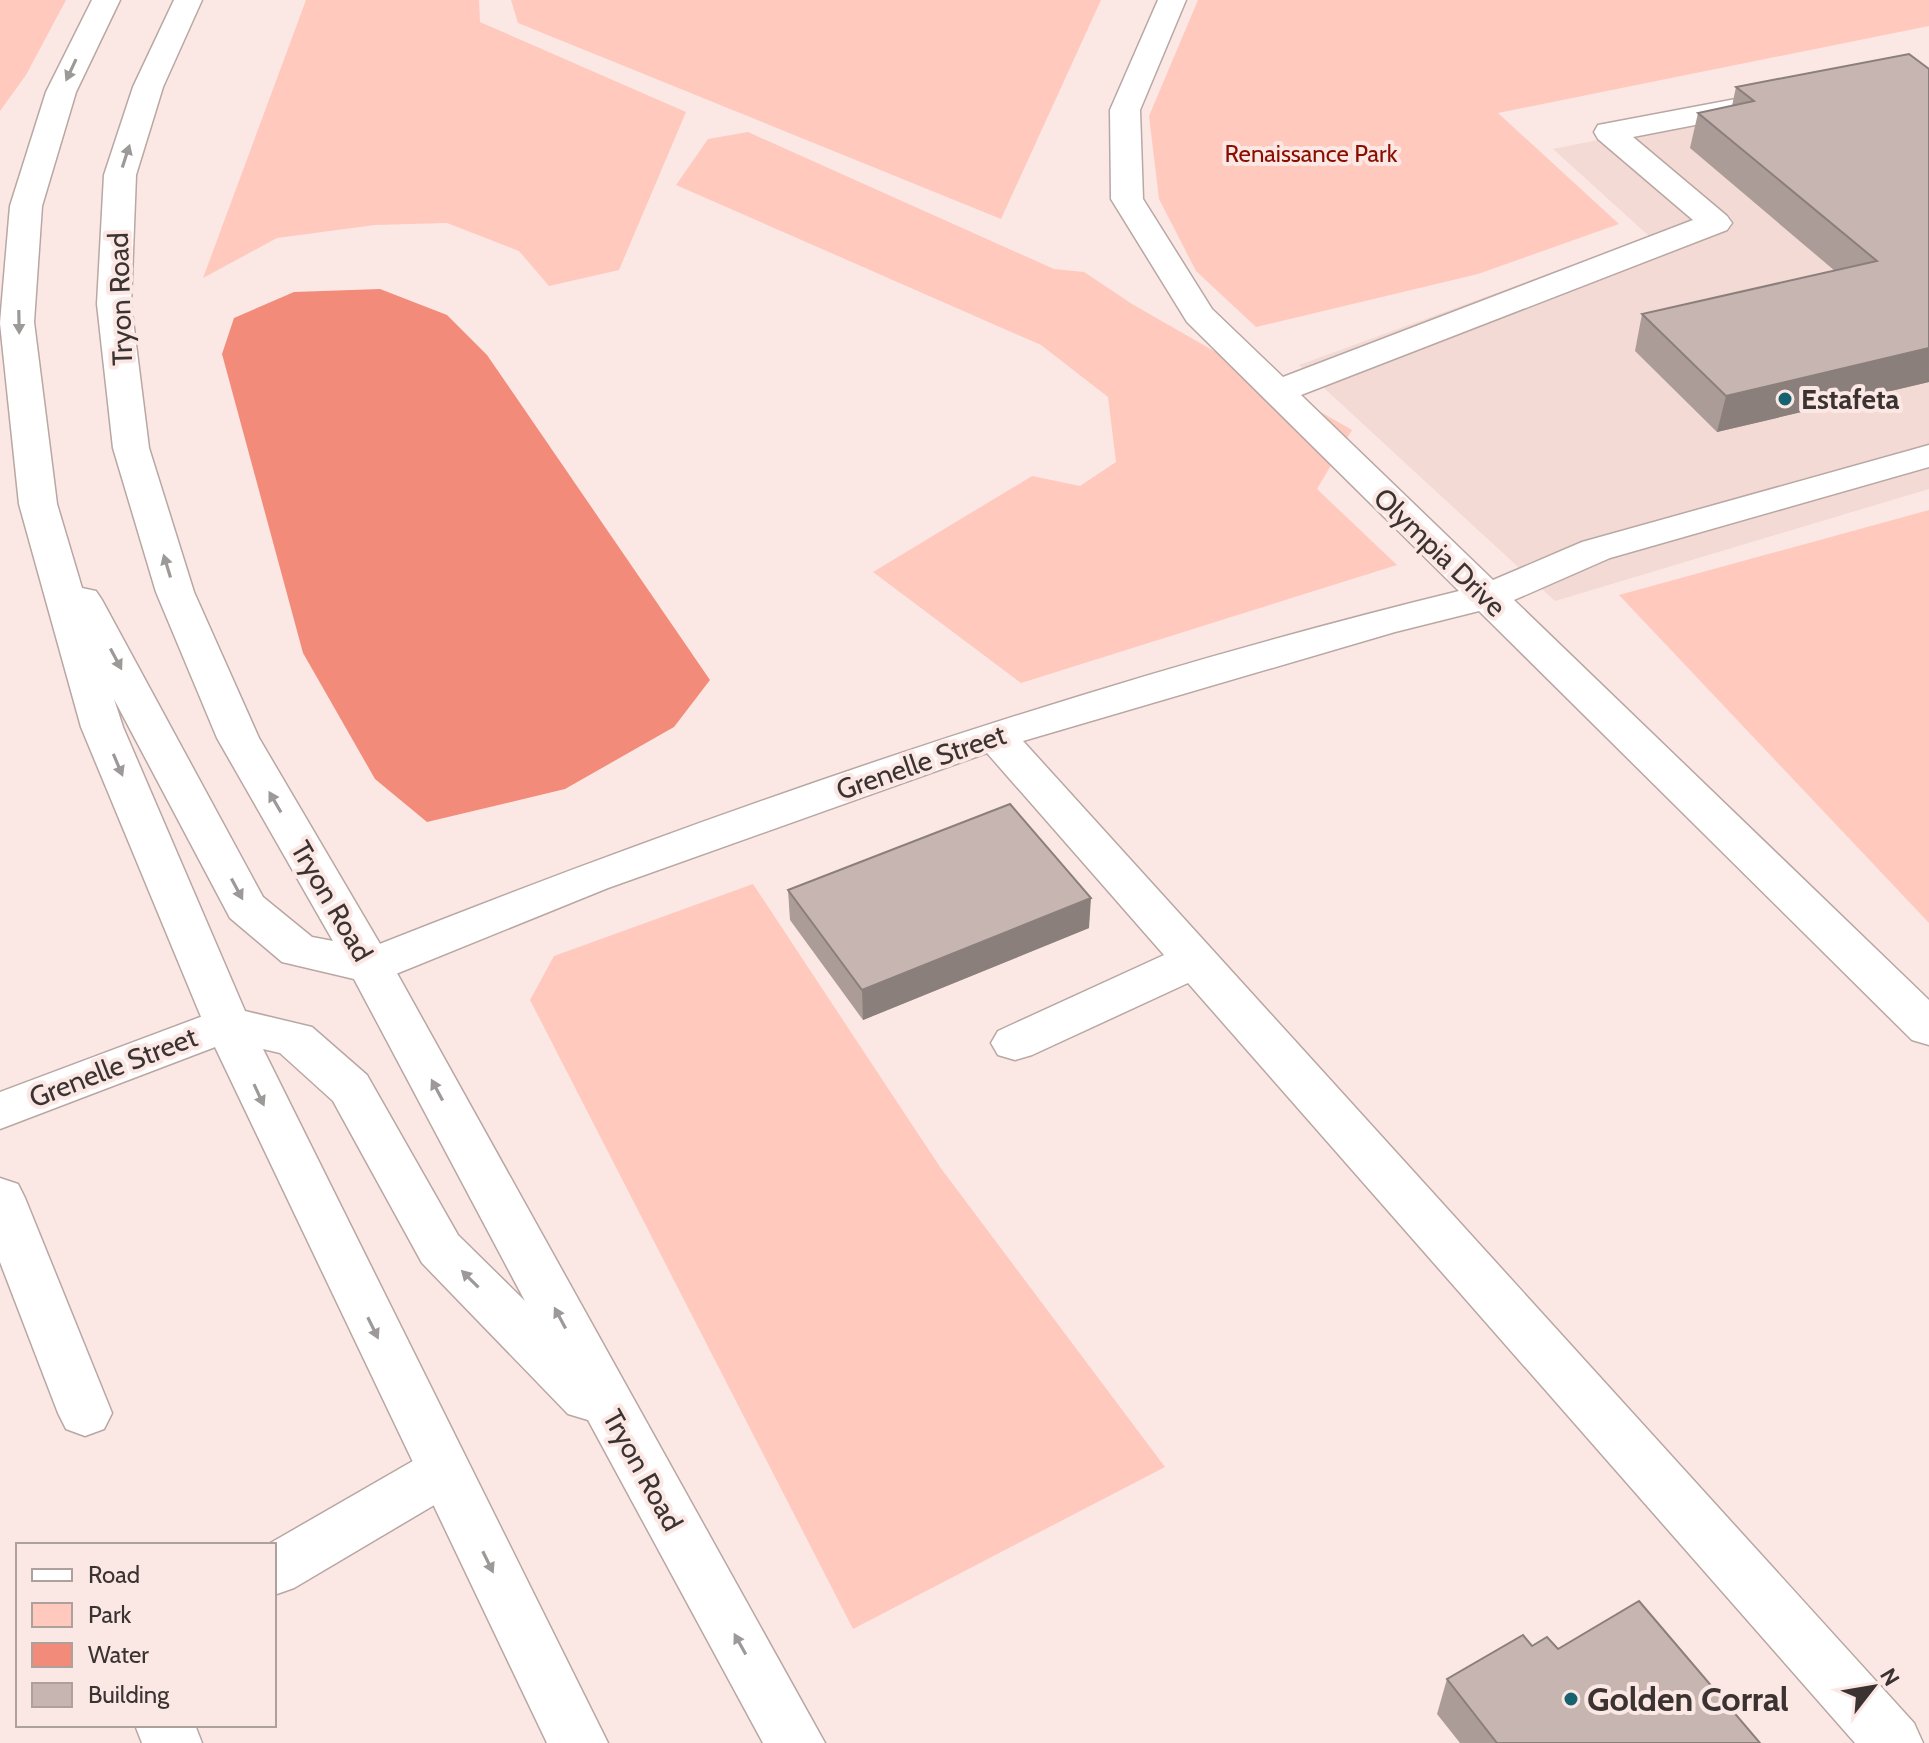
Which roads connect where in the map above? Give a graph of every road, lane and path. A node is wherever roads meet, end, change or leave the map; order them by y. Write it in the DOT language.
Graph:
graph roads {
  1 [pos="106,0"];
  2 [pos="188,0"];
  3 [pos="1172,0"];
  4 [pos="1792,97"];
  5 [pos="1277,392"];
  6 [pos="1929,456"];
  7 [pos="49,543"];
  8 [pos="1486,597"];
  9 [pos="995,736"];
  10 [pos="1196,960"];
  11 [pos="370,966"];
  12 [pos="227,1024"];
  13 [pos="1929,1028"];
  14 [pos="1015,1043"];
  15 [pos="0,1111"];
  16 [pos="0,1198"];
  17 [pos="85,1413"];
  18 [pos="623,1434"];
  19 [pos="444,1471"];
  20 [pos="276,1569"];
  21 [pos="578,1743"];
  22 [pos="795,1743"];
  23 [pos="1893,1743"];
  1 -- 7 [label="main road, one-way"];
  11 -- 2 [label="main road, Tryon Road, one-way"];
  3 -- 5 [label="main road, Olympia Drive"];
  4 -- 5 [label="main road"];
  5 -- 8 [label="main road, Olympia Drive"];
  6 -- 8 [label="main road, Grenelle Street"];
  7 -- 11 [label="main road, one-way"];
  7 -- 12 [label="main road, one-way"];
  8 -- 9 [label="main road, Grenelle Street"];
  8 -- 13 [label="main road, Olympia Drive"];
  9 -- 10 [label="main road"];
  9 -- 11 [label="main road, Grenelle Street"];
  10 -- 14 [label="main road"];
  10 -- 23 [label="main road"];
  18 -- 11 [label="main road, Tryon Road, one-way"];
  12 -- 15 [label="main road, Grenelle Street"];
  18 -- 12 [label="main road, one-way"];
  12 -- 19 [label="main road, one-way"];
  16 -- 17 [label="main road"];
  22 -- 18 [label="main road, Tryon Road, one-way"];
  19 -- 20 [label="main road"];
  19 -- 21 [label="main road, one-way"];
}
